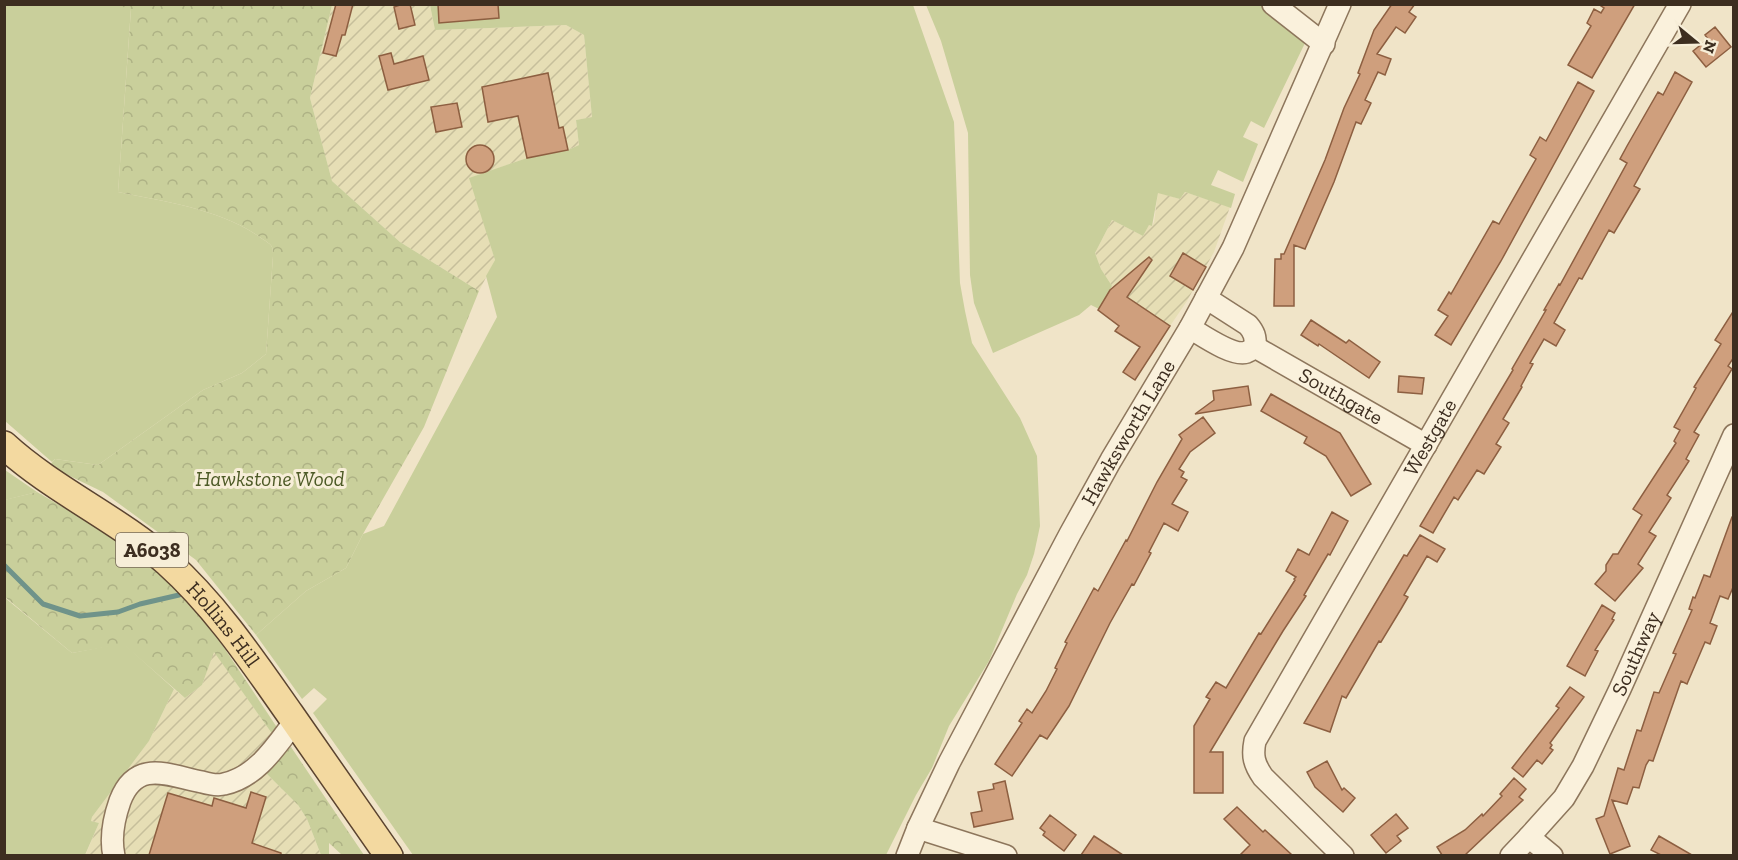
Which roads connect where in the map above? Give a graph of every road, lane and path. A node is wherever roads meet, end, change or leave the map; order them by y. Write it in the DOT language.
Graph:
graph roads {
  1 [pos="1273,4"];
  2 [pos="1340,4"];
  3 [pos="1680,4"];
  4 [pos="1324,44"];
  5 [pos="1206,298"];
  6 [pos="1190,328"];
  7 [pos="1255,347"];
  8 [pos="1734,435"];
  9 [pos="4,445"];
  10 [pos="1426,445"];
  11 [pos="295,721"];
  12 [pos="918,828"];
  13 [pos="1529,837"];
  14 [pos="114,855"];
  15 [pos="389,855"];
  16 [pos="907,855"];
  17 [pos="1006,855"];
  18 [pos="1343,855"];
  19 [pos="1511,855"];
  20 [pos="1551,855"];
  1 -- 4 [label="street"];
  2 -- 4 [label="street, Hawksworth Lane"];
  3 -- 10 [label="street, Westgate"];
  4 -- 5 [label="street, Hawksworth Lane"];
  5 -- 6 [label="street, Hawksworth Lane"];
  5 -- 7 [label="street"];
  6 -- 7 [label="street"];
  6 -- 12 [label="street, Hawksworth Lane"];
  7 -- 10 [label="street, Southgate"];
  8 -- 13 [label="street, Southway"];
  9 -- 11 [label="main road, Hollins Hill / A6038"];
  10 -- 18 [label="street, Westgate"];
  11 -- 14 [label="street"];
  11 -- 15 [label="main road, Hollins Hill / A6038"];
  12 -- 16 [label="street, Hawksworth Lane"];
  12 -- 17 [label="street"];
  13 -- 19 [label="street, Southway"];
  13 -- 20 [label="street"];
}
